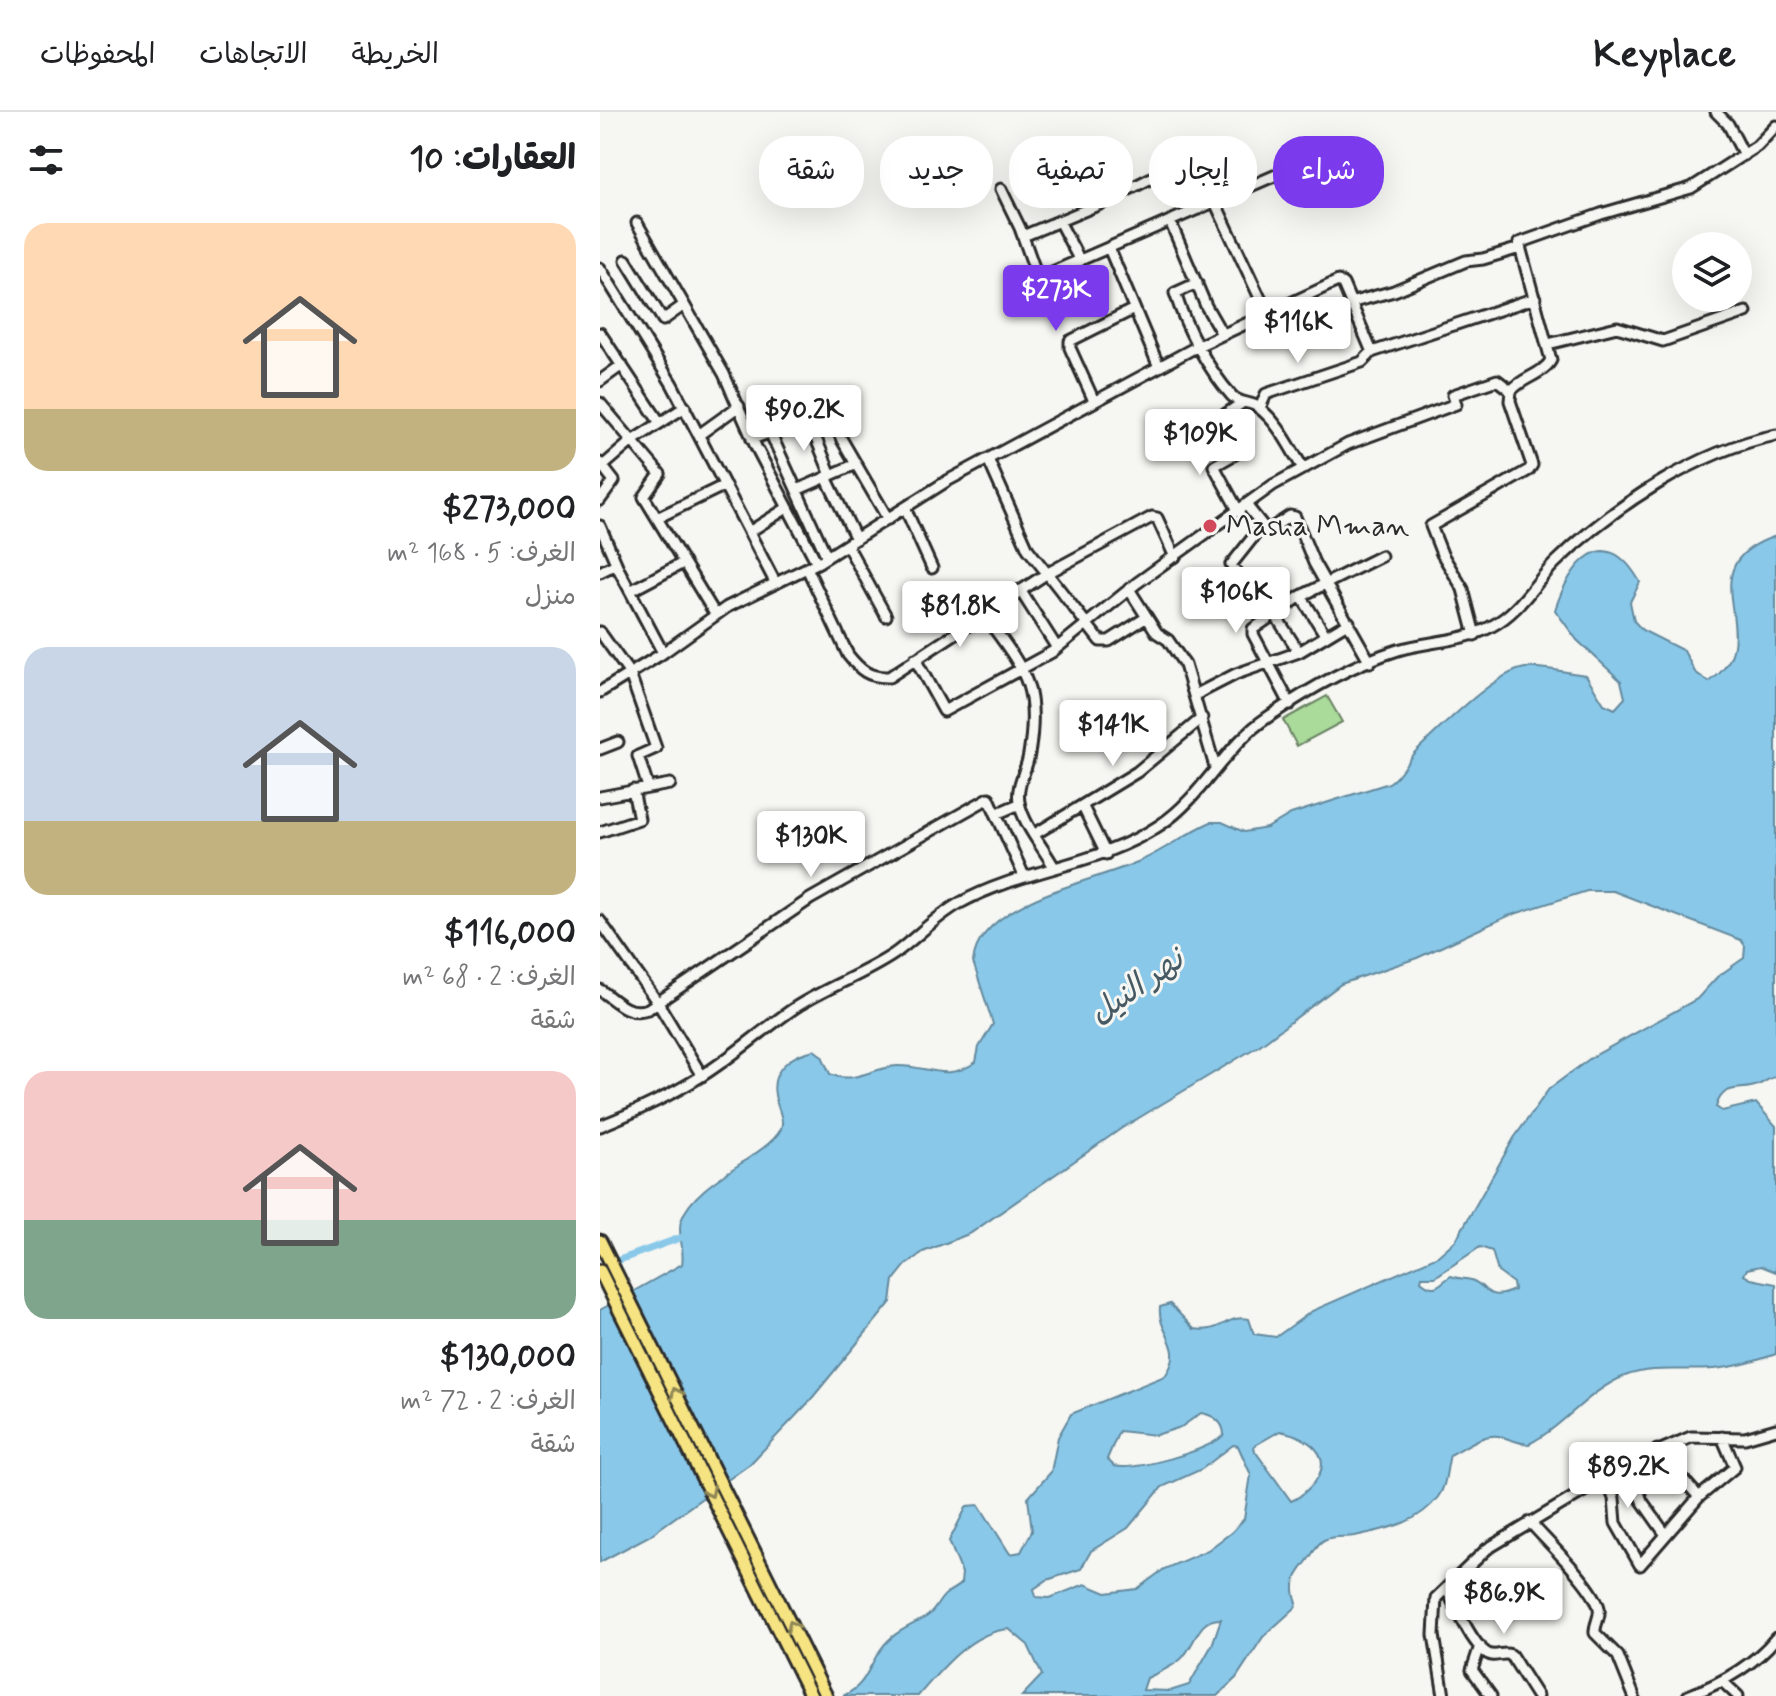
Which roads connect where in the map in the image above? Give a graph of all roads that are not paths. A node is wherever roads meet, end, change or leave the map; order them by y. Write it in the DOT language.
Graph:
graph roads {
  1 [pos="1716,112"];
  2 [pos="1776,126"];
  3 [pos="1744,155"];
  4 [pos="1001,189"];
  5 [pos="1218,208"];
  6 [pos="1199,209"];
  7 [pos="1059,221"];
  8 [pos="1170,221"];
  9 [pos="637,223"];
  10 [pos="1023,236"];
  11 [pos="1109,248"];
  12 [pos="1520,248"];
  13 [pos="626,260"];
  14 [pos="1080,261"];
  15 [pos="600,268"];
  16 [pos="1197,283"];
  17 [pos="1535,298"];
  18 [pos="1350,303"];
  19 [pos="684,305"];
  20 [pos="1134,309"];
  21 [pos="1746,312"];
  22 [pos="1267,313"];
  23 [pos="600,333"];
  24 [pos="1222,334"];
  25 [pos="1548,344"];
  26 [pos="1198,346"];
  27 [pos="1372,352"];
  28 [pos="622,365"];
  29 [pos="1159,367"];
  30 [pos="600,381"];
  31 [pos="1511,391"];
  32 [pos="1094,401"];
  33 [pos="600,403"];
  34 [pos="1242,403"];
  35 [pos="739,406"];
  36 [pos="685,407"];
  37 [pos="1260,408"];
  38 [pos="808,419"];
  39 [pos="660,423"];
  40 [pos="770,432"];
  41 [pos="700,434"];
  42 [pos="1776,435"];
  43 [pos="752,439"];
  44 [pos="632,441"];
  45 [pos="988,459"];
  46 [pos="601,464"];
  47 [pos="856,464"];
  48 [pos="1303,468"];
  49 [pos="828,476"];
  50 [pos="725,485"];
  51 [pos="797,490"];
  52 [pos="600,500"];
  53 [pos="787,508"];
  54 [pos="905,508"];
  55 [pos="1243,509"];
  56 [pos="657,518"];
  57 [pos="888,519"];
  58 [pos="600,526"];
  59 [pos="1262,526"];
  60 [pos="749,532"];
  61 [pos="851,542"];
  62 [pos="1381,556"];
  63 [pos="827,557"];
  64 [pos="1175,557"];
  65 [pos="683,563"];
  66 [pos="616,564"];
  67 [pos="812,566"];
  68 [pos="932,568"];
  69 [pos="600,572"];
  70 [pos="1046,574"];
  71 [pos="775,582"];
  72 [pos="1328,583"];
  73 [pos="1129,589"];
  74 [pos="1020,590"];
  75 [pos="630,591"];
  76 [pos="1301,596"];
  77 [pos="983,613"];
  78 [pos="715,614"];
  79 [pos="1272,614"];
  80 [pos="886,616"];
  81 [pos="1147,617"];
  82 [pos="1349,622"];
  83 [pos="1086,623"];
  84 [pos="600,632"];
  85 [pos="1475,635"];
  86 [pos="1326,636"];
  87 [pos="1057,648"];
  88 [pos="1299,652"];
  89 [pos="663,653"];
  90 [pos="915,659"];
  91 [pos="1370,662"];
  92 [pos="1271,663"];
  93 [pos="1021,668"];
  94 [pos="630,674"];
  95 [pos="600,692"];
  96 [pos="1195,695"];
  97 [pos="1290,704"];
  98 [pos="1202,718"];
  99 [pos="618,742"];
  100 [pos="600,749"];
  101 [pos="1215,767"];
  102 [pos="670,784"];
  103 [pos="648,787"];
  104 [pos="633,790"];
  105 [pos="600,797"];
  106 [pos="1019,804"];
  107 [pos="1083,807"];
  108 [pos="996,814"];
  109 [pos="600,832"];
  110 [pos="1035,834"];
  111 [pos="1106,854"];
  112 [pos="1054,867"];
  113 [pos="1024,876"];
  114 [pos="600,921"];
  115 [pos="600,990"];
  116 [pos="658,1003"];
  117 [pos="702,1076"];
  118 [pos="600,1126"];
  119 [pos="600,1241"];
  120 [pos="600,1271"];
  121 [pos="1776,1429"];
  122 [pos="1722,1437"];
  123 [pos="1657,1450"];
  124 [pos="1629,1464"];
  125 [pos="1605,1477"];
  126 [pos="1699,1497"];
  127 [pos="1530,1522"];
  128 [pos="1666,1535"];
  129 [pos="1447,1590"];
  130 [pos="1776,1638"];
  131 [pos="1480,1646"];
  132 [pos="1722,1681"];
  133 [pos="811,1696"];
  134 [pos="826,1696"];
  135 [pos="1444,1696"];
  136 [pos="1491,1696"];
  137 [pos="1537,1696"];
  138 [pos="1634,1696"];
  139 [pos="1688,1696"];
  140 [pos="1738,1696"];
  1 -- 3 [label="street"];
  2 -- 3 [label="street"];
  3 -- 12 [label="street"];
  4 -- 10 [label="street"];
  5 -- 22 [label="street"];
  6 -- 7 [label="street"];
  6 -- 8 [label="street"];
  7 -- 10 [label="street"];
  7 -- 14 [label="street"];
  8 -- 11 [label="street"];
  8 -- 16 [label="street"];
  9 -- 19 [label="street"];
  10 -- 14 [label="street"];
  11 -- 14 [label="street"];
  11 -- 20 [label="street"];
  12 -- 17 [label="street"];
  12 -- 18 [label="street"];
  13 -- 19 [label="street"];
  15 -- 36 [label="street"];
  16 -- 24 [label="street"];
  16 -- 26 [label="street"];
  17 -- 25 [label="street"];
  17 -- 27 [label="street"];
  18 -- 22 [label="street"];
  18 -- 27 [label="street"];
  19 -- 35 [label="street"];
  20 -- 29 [label="street"];
  20 -- 32 [label="street"];
  21 -- 25 [label="street"];
  22 -- 24 [label="street"];
  23 -- 28 [label="street"];
  24 -- 26 [label="street"];
  25 -- 31 [label="street"];
  26 -- 29 [label="street"];
  26 -- 34 [label="street"];
  27 -- 37 [label="street"];
  28 -- 30 [label="street"];
  28 -- 39 [label="street"];
  29 -- 32 [label="street"];
  31 -- 48 [label="street"];
  31 -- 85 [label="street"];
  32 -- 45 [label="street"];
  33 -- 44 [label="street"];
  34 -- 37 [label="street"];
  34 -- 55 [label="street"];
  35 -- 41 [label="street"];
  35 -- 43 [label="street"];
  36 -- 39 [label="street"];
  36 -- 41 [label="street"];
  37 -- 48 [label="street"];
  38 -- 40 [label="street"];
  38 -- 47 [label="street"];
  38 -- 49 [label="street"];
  39 -- 44 [label="street"];
  40 -- 43 [label="street"];
  40 -- 51 [label="street"];
  41 -- 50 [label="street"];
  42 -- 85 [label="street"];
  43 -- 53 [label="street"];
  44 -- 46 [label="street"];
  44 -- 56 [label="street"];
  45 -- 54 [label="street"];
  45 -- 70 [label="street"];
  46 -- 52 [label="street"];
  47 -- 49 [label="street"];
  47 -- 57 [label="street"];
  48 -- 55 [label="street"];
  49 -- 51 [label="street"];
  49 -- 61 [label="street"];
  50 -- 56 [label="street"];
  50 -- 60 [label="street"];
  51 -- 63 [label="street"];
  53 -- 60 [label="street"];
  53 -- 67 [label="street"];
  54 -- 57 [label="street"];
  54 -- 68 [label="street"];
  55 -- 59 [label="street"];
  55 -- 64 [label="street"];
  56 -- 65 [label="street"];
  57 -- 61 [label="street"];
  58 -- 66 [label="street"];
  59 -- 72 [label="street"];
  59 -- 79 [label="street"];
  60 -- 71 [label="street"];
  61 -- 63 [label="street"];
  61 -- 80 [label="street"];
  62 -- 72 [label="street"];
  63 -- 67 [label="street"];
  64 -- 70 [label="street"];
  64 -- 73 [label="street"];
  65 -- 75 [label="street"];
  65 -- 78 [label="street"];
  66 -- 69 [label="street"];
  66 -- 75 [label="street"];
  67 -- 71 [label="street"];
  67 -- 90 [label="street"];
  70 -- 74 [label="street"];
  70 -- 83 [label="street"];
  71 -- 78 [label="street"];
  72 -- 76 [label="street"];
  72 -- 82 [label="street"];
  73 -- 81 [label="street"];
  73 -- 83 [label="street"];
  74 -- 77 [label="street"];
  74 -- 87 [label="street"];
  75 -- 89 [label="street"];
  76 -- 79 [label="street"];
  76 -- 86 [label="street"];
  77 -- 90 [label="street"];
  77 -- 93 [label="street"];
  78 -- 89 [label="street"];
  79 -- 88 [label="street"];
  79 -- 92 [label="street"];
  81 -- 83 [label="street"];
  81 -- 96 [label="street"];
  82 -- 86 [label="street"];
  82 -- 91 [label="street"];
  83 -- 87 [label="street"];
  84 -- 94 [label="street"];
  85 -- 91 [label="street"];
  86 -- 88 [label="street"];
  87 -- 93 [label="street"];
  88 -- 92 [label="street"];
  89 -- 94 [label="street"];
  90 -- 93 [label="street"];
  91 -- 97 [label="street"];
  92 -- 96 [label="street"];
  92 -- 97 [label="street"];
  93 -- 106 [label="street"];
  94 -- 95 [label="street"];
  94 -- 103 [label="street"];
  96 -- 98 [label="street"];
  97 -- 101 [label="street"];
  98 -- 101 [label="street"];
  98 -- 107 [label="street"];
  99 -- 100 [label="street"];
  101 -- 111 [label="street"];
  102 -- 103 [label="street"];
  103 -- 104 [label="street"];
  104 -- 105 [label="street"];
  104 -- 109 [label="street"];
  106 -- 108 [label="street"];
  106 -- 110 [label="street"];
  107 -- 110 [label="street"];
  107 -- 111 [label="street"];
  108 -- 113 [label="street"];
  108 -- 116 [label="street"];
  110 -- 112 [label="street"];
  111 -- 112 [label="street"];
  112 -- 113 [label="street"];
  113 -- 117 [label="street"];
  114 -- 116 [label="street"];
  115 -- 116 [label="street"];
  116 -- 117 [label="street"];
  117 -- 118 [label="street"];
  134 -- 119 [label="main road, one-way"];
  120 -- 133 [label="main road, one-way"];
  121 -- 122 [label="street"];
  122 -- 123 [label="street"];
  122 -- 126 [label="street"];
  123 -- 124 [label="street"];
  123 -- 126 [label="street"];
  124 -- 125 [label="street"];
  124 -- 128 [label="street"];
  125 -- 127 [label="street"];
  125 -- 128 [label="street"];
  126 -- 128 [label="street"];
  127 -- 129 [label="street"];
  127 -- 138 [label="street"];
  129 -- 131 [label="street"];
  129 -- 135 [label="street"];
  130 -- 132 [label="street"];
  131 -- 136 [label="street"];
  131 -- 137 [label="street"];
  132 -- 139 [label="street"];
  132 -- 140 [label="street"];
}
